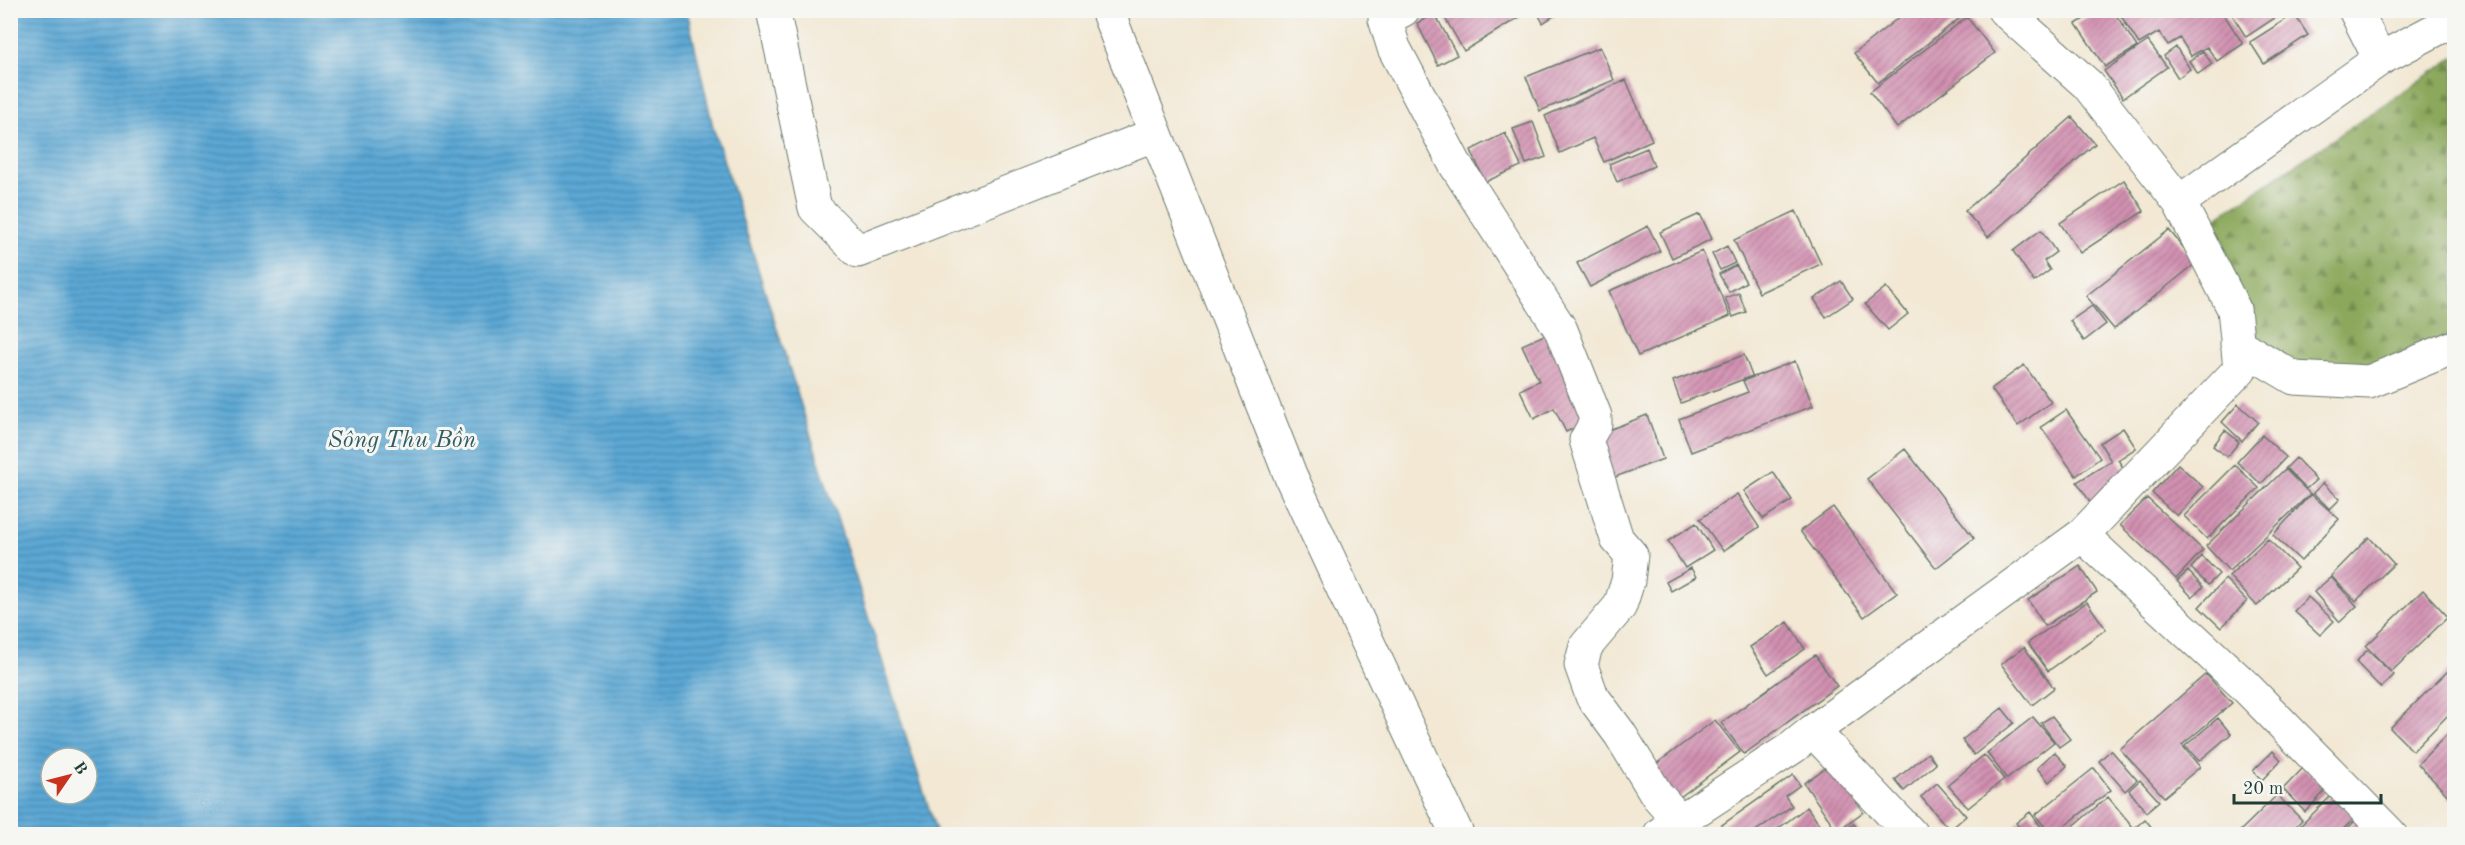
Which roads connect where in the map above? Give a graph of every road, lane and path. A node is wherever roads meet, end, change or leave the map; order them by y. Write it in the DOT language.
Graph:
graph roads {
  1 [pos="772,10"];
  2 [pos="1107,10"];
  3 [pos="1403,10"];
  4 [pos="2004,10"];
  5 [pos="2355,10"];
  6 [pos="2454,20"];
  7 [pos="2380,59"];
  8 [pos="1156,134"];
  9 [pos="2179,202"];
  10 [pos="2237,344"];
  11 [pos="2454,347"];
  12 [pos="2082,535"];
  13 [pos="1813,731"];
  14 [pos="1670,827"];
  15 [pos="1457,834"];
  16 [pos="1911,834"];
  17 [pos="2390,834"];
  1 -- 8 [label="street"];
  2 -- 8 [label="street"];
  3 -- 14 [label="street"];
  4 -- 9 [label="street"];
  5 -- 7 [label="street"];
  6 -- 7 [label="street"];
  7 -- 9 [label="street"];
  8 -- 15 [label="street"];
  9 -- 10 [label="street"];
  10 -- 11 [label="street"];
  10 -- 12 [label="street"];
  12 -- 13 [label="street"];
  12 -- 17 [label="street"];
  13 -- 14 [label="street"];
  13 -- 16 [label="street"];
}
